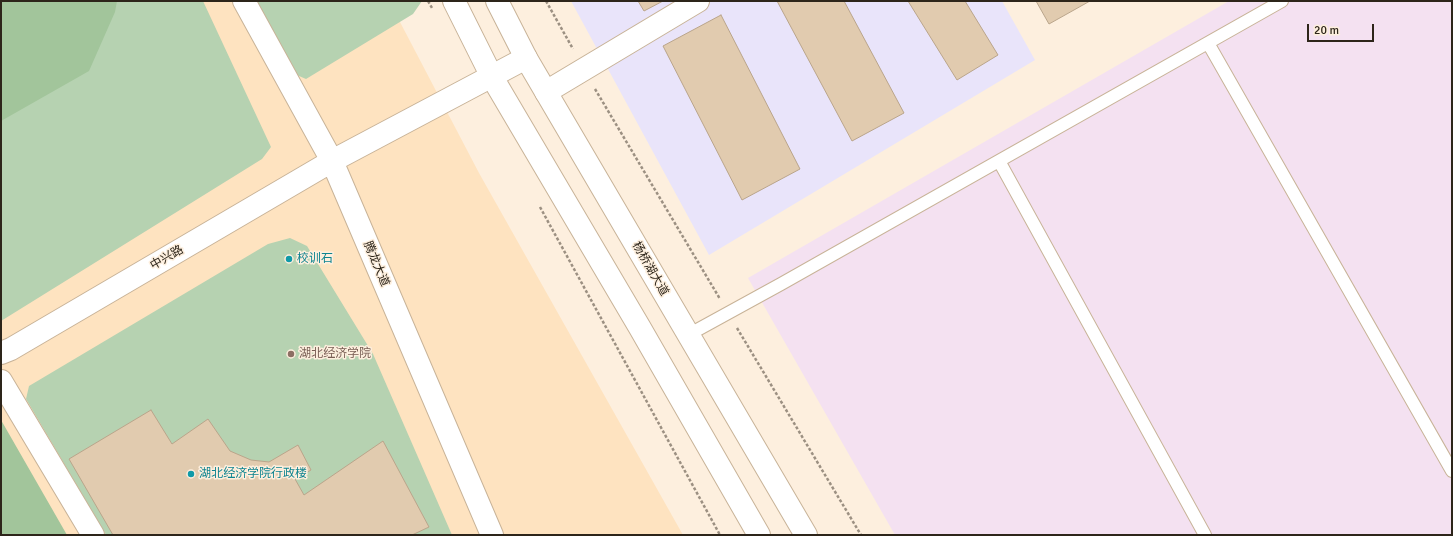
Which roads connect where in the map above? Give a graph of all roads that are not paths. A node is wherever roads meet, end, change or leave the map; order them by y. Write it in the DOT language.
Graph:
graph roads {
  1 [pos="244,1"];
  2 [pos="454,1"];
  3 [pos="497,1"];
  4 [pos="698,1"];
  5 [pos="1282,1"];
  6 [pos="1208,43"];
  7 [pos="526,58"];
  8 [pos="492,77"];
  9 [pos="546,92"];
  10 [pos="999,161"];
  11 [pos="332,162"];
  12 [pos="688,335"];
  13 [pos="1,353"];
  14 [pos="1,381"];
  15 [pos="1452,471"];
  16 [pos="93,535"];
  17 [pos="492,535"];
  18 [pos="759,535"];
  19 [pos="806,535"];
  20 [pos="1205,535"];
  1 -- 11 [label="street, 腾龙大道"];
  2 -- 8 [label="street"];
  3 -- 7 [label="street, 杨桥湖大道"];
  4 -- 9 [label="street"];
  5 -- 6 [label="lane"];
  6 -- 10 [label="lane"];
  6 -- 15 [label="lane"];
  7 -- 8 [label="street, 中兴路"];
  7 -- 9 [label="street, 杨桥湖大道"];
  8 -- 11 [label="street, 中兴路"];
  8 -- 18 [label="street"];
  9 -- 12 [label="street, 杨桥湖大道"];
  10 -- 12 [label="lane"];
  10 -- 20 [label="lane"];
  11 -- 13 [label="street, 中兴路"];
  11 -- 17 [label="street, 腾龙大道"];
  12 -- 19 [label="street, 杨桥湖大道"];
  14 -- 16 [label="street"];
}
